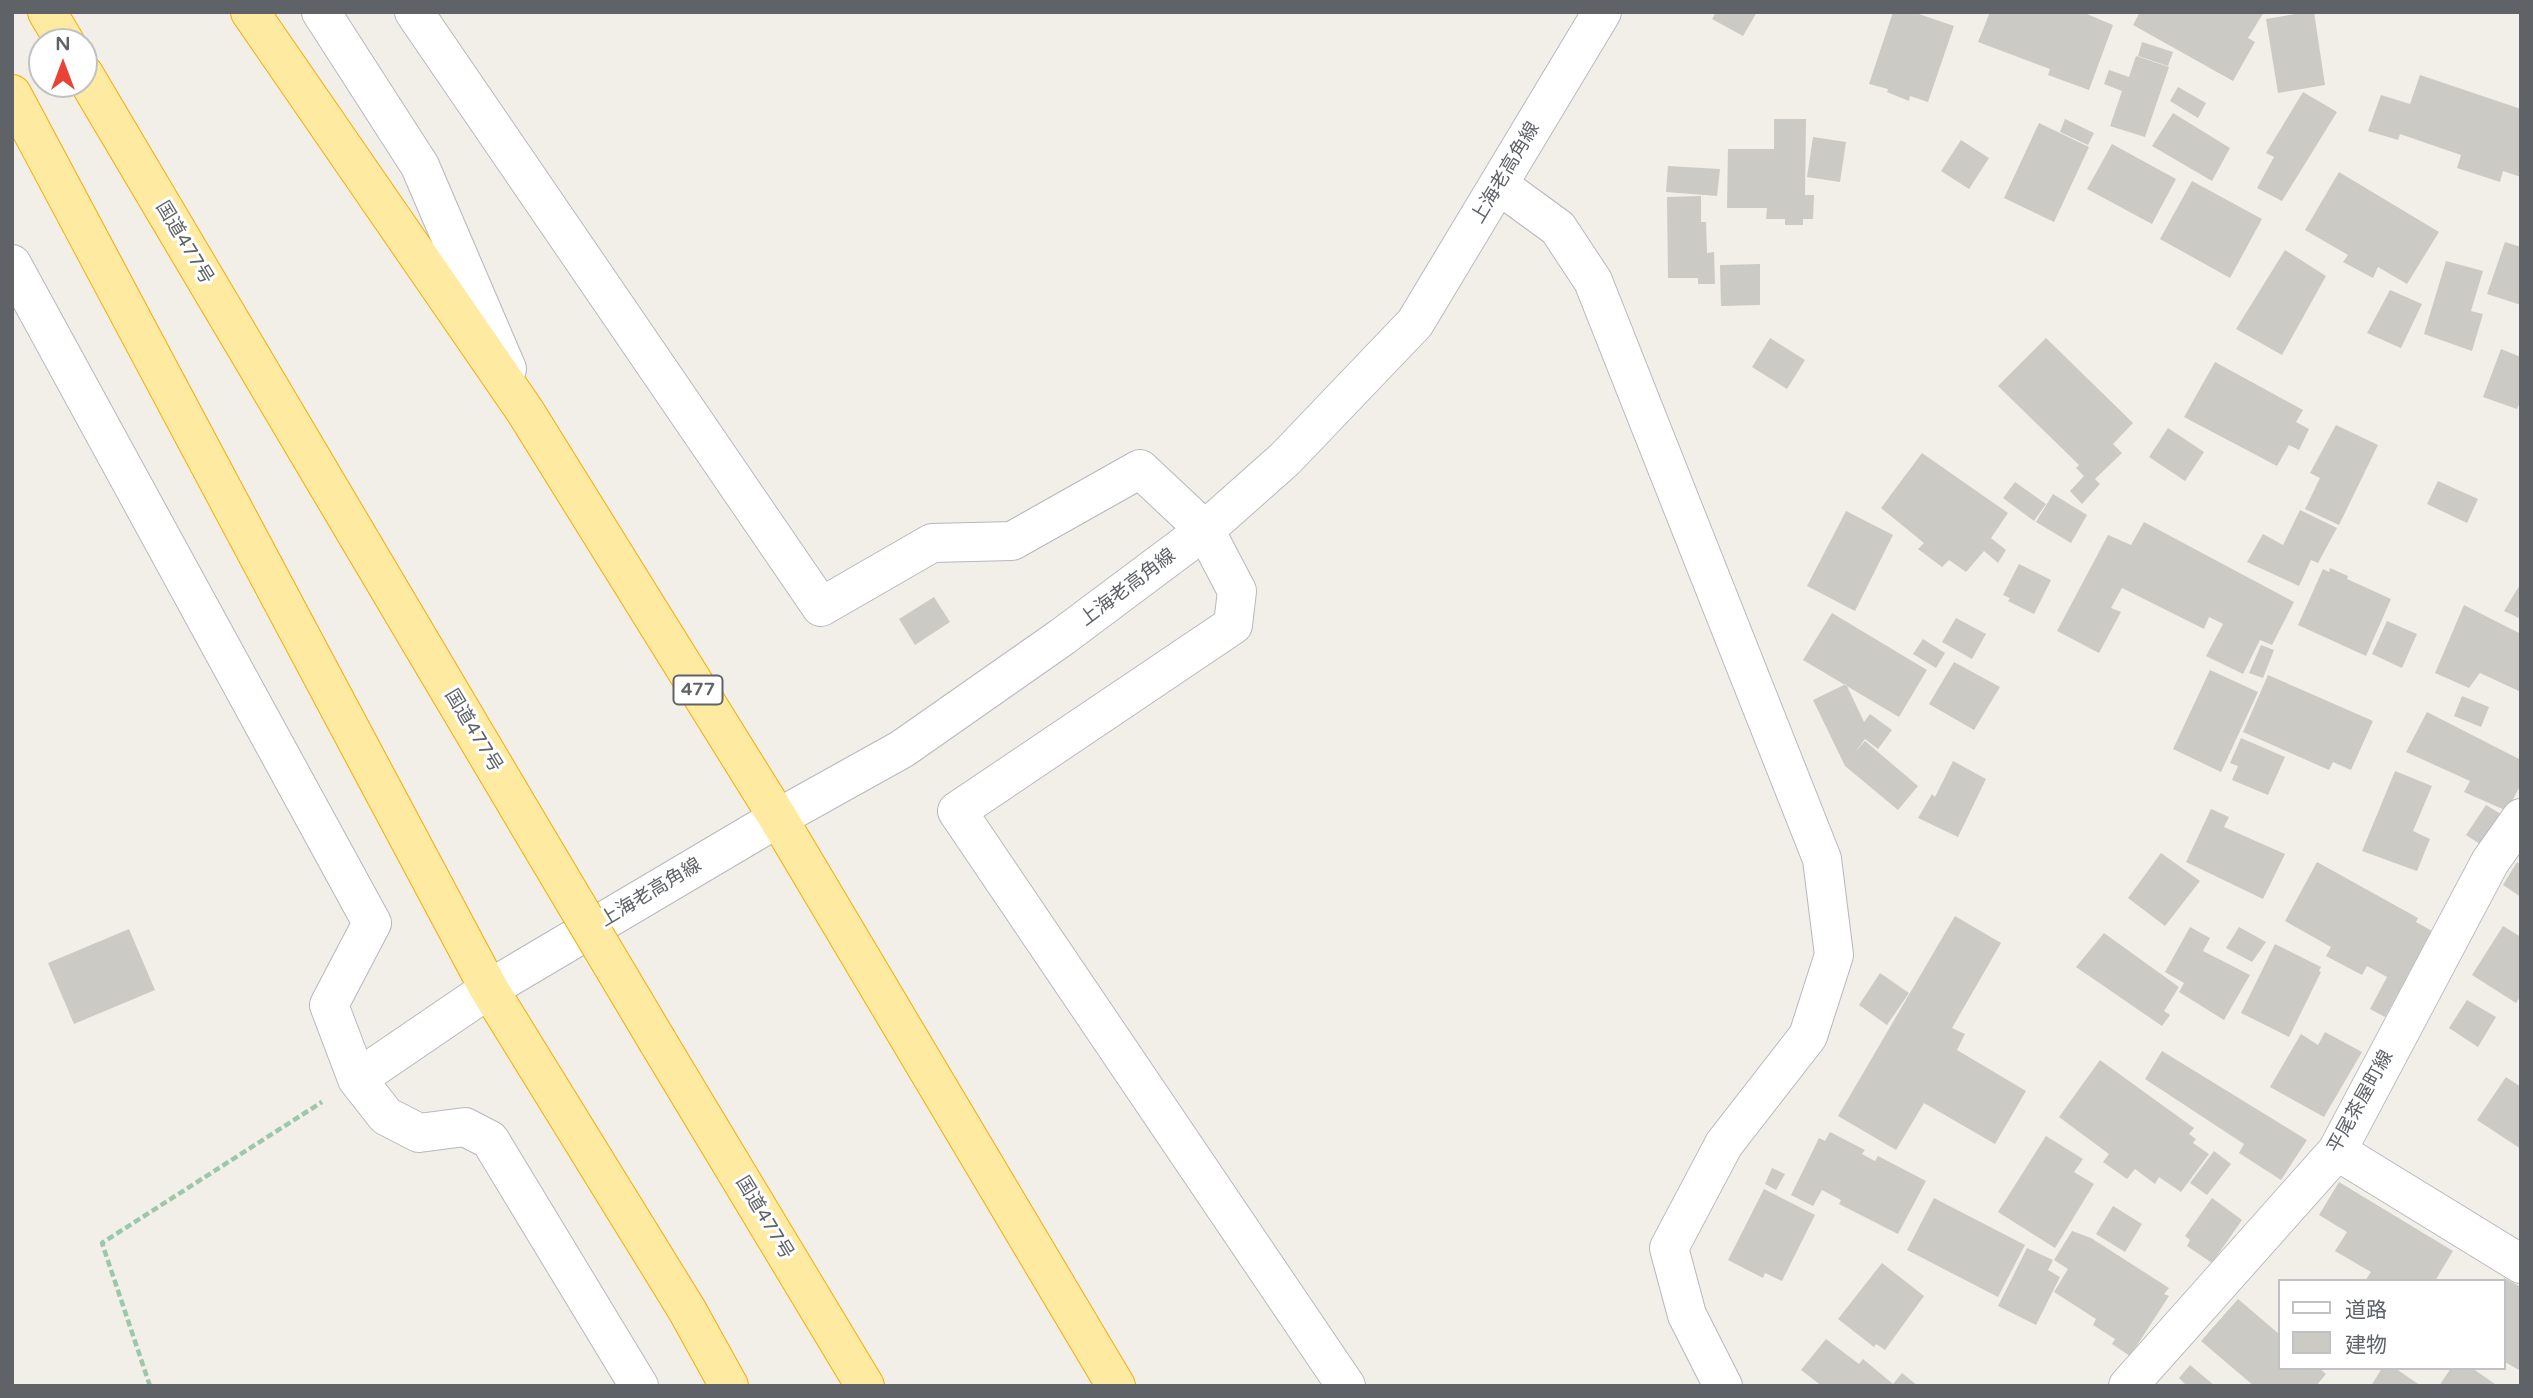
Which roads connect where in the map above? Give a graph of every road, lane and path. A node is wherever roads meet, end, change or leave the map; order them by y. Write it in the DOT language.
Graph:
graph roads {
  1 [pos="47,12"];
  2 [pos="250,12"];
  3 [pos="321,12"];
  4 [pos="414,12"];
  5 [pos="1602,12"];
  6 [pos="57,28"];
  7 [pos="12,94"];
  8 [pos="98,98"];
  9 [pos="1499,186"];
  10 [pos="12,264"];
  11 [pos="526,411"];
  12 [pos="1205,530"];
  13 [pos="778,818"];
  14 [pos="2521,818"];
  15 [pos="489,989"];
  16 [pos="357,1079"];
  17 [pos="2337,1151"];
  18 [pos="2521,1264"];
  19 [pos="150,1386"];
  20 [pos="639,1386"];
  21 [pos="729,1386"];
  22 [pos="865,1386"];
  23 [pos="1116,1386"];
  24 [pos="1346,1386"];
  25 [pos="1723,1386"];
  26 [pos="2128,1386"];
  1 -- 6 [label="highway"];
  2 -- 11 [label="highway, 477"];
  3 -- 11 [label="street"];
  4 -- 12 [label="street"];
  5 -- 9 [label="street, 上海老高角線"];
  7 -- 15 [label="highway"];
  8 -- 22 [label="highway, 国道477号, bridge"];
  9 -- 12 [label="street, 上海老高角線"];
  9 -- 25 [label="street"];
  10 -- 16 [label="street"];
  11 -- 13 [label="highway, 477"];
  12 -- 13 [label="street, 上海老高角線"];
  12 -- 24 [label="street"];
  13 -- 15 [label="street, 上海老高角線"];
  13 -- 23 [label="highway, 477"];
  14 -- 17 [label="street, 平尾茶屋町線"];
  15 -- 16 [label="street, 上海老高角線"];
  15 -- 21 [label="highway"];
  16 -- 19 [label="path"];
  16 -- 20 [label="street"];
  17 -- 18 [label="street"];
  17 -- 26 [label="street, 平尾茶屋町線"];
}
